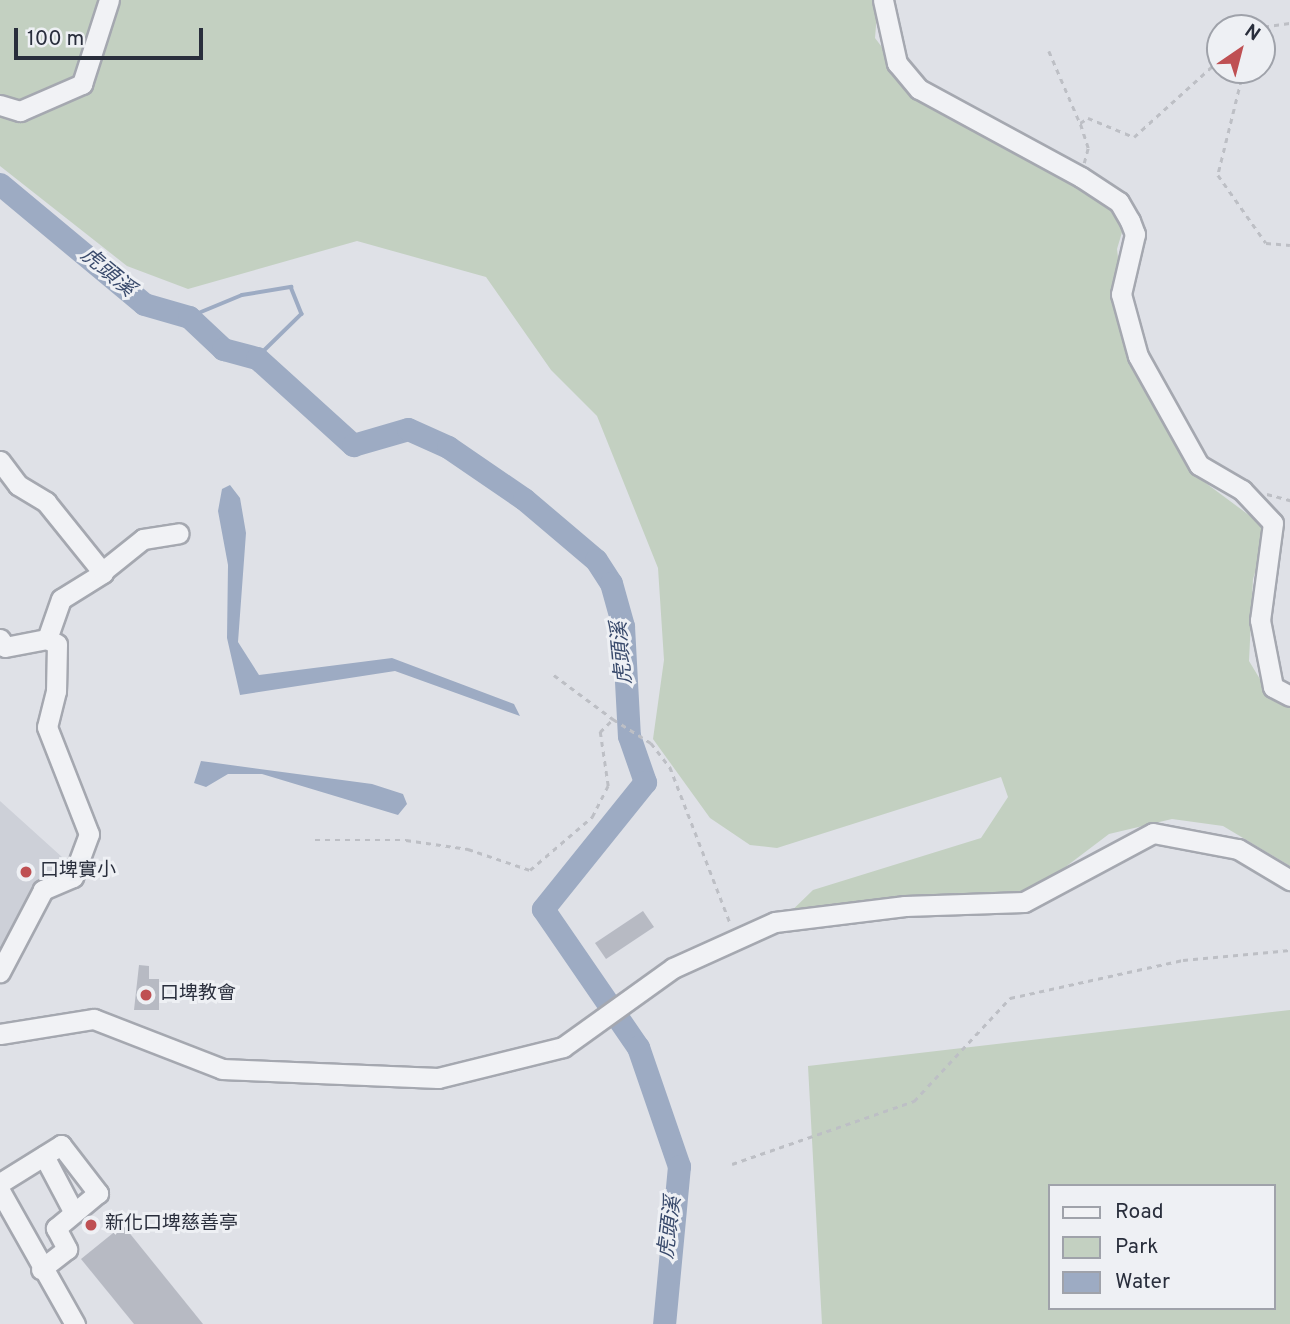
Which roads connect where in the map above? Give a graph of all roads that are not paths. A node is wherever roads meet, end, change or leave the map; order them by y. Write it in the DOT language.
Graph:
graph roads {
  1 [pos="109,0"];
  2 [pos="883,0"];
  3 [pos="0,105"];
  4 [pos="0,461"];
  5 [pos="179,533"];
  6 [pos="103,571"];
  7 [pos="0,639"];
  8 [pos="47,639"];
  9 [pos="1290,696"];
  10 [pos="1290,880"];
  11 [pos="0,972"];
  12 [pos="0,1034"];
  13 [pos="44,1156"];
  14 [pos="0,1183"];
  15 [pos="0,1191"];
  16 [pos="74,1213"];
  17 [pos="41,1269"];
  18 [pos="75,1324"];
  1 -- 3 [label="street"];
  2 -- 9 [label="street"];
  4 -- 6 [label="street"];
  5 -- 6 [label="street"];
  6 -- 8 [label="street"];
  7 -- 8 [label="street"];
  8 -- 11 [label="street"];
  10 -- 12 [label="street"];
  13 -- 14 [label="street"];
  13 -- 16 [label="street"];
  13 -- 16 [label="street"];
  15 -- 17 [label="street"];
  16 -- 17 [label="street"];
  17 -- 18 [label="street"];
}
